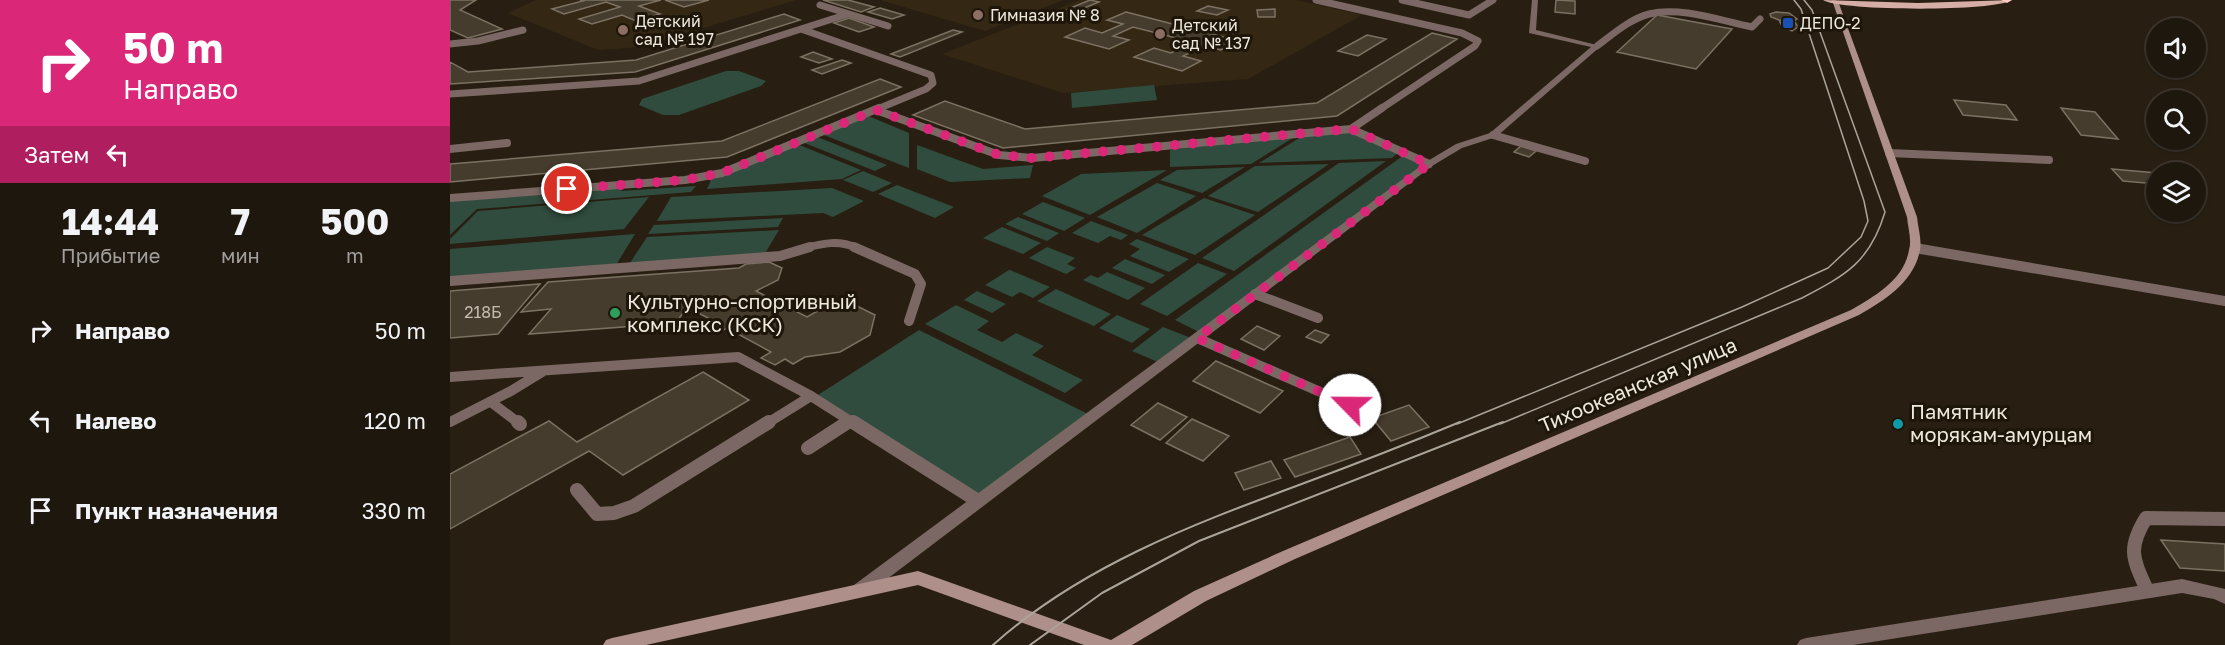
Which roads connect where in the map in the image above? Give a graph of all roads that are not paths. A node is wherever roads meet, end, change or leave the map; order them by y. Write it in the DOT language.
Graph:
graph roads {
  1 [pos="1317,0"];
  2 [pos="1402,0"];
  3 [pos="1493,0"];
  4 [pos="1535,0"];
  5 [pos="1832,0"];
  6 [pos="2007,0"];
  7 [pos="820,5"];
  8 [pos="848,14"];
  9 [pos="1760,19"];
  10 [pos="888,26"];
  11 [pos="801,29"];
  12 [pos="523,30"];
  13 [pos="450,44"];
  14 [pos="1597,46"];
  15 [pos="450,94"];
  16 [pos="876,110"];
  17 [pos="1351,129"];
  18 [pos="1493,135"];
  19 [pos="507,143"];
  20 [pos="450,149"];
  21 [pos="1889,153"];
  22 [pos="2049,160"];
  23 [pos="1585,161"];
  24 [pos="1429,164"];
  25 [pos="450,198"];
  26 [pos="1915,248"];
  27 [pos="450,281"];
  28 [pos="1255,294"];
  29 [pos="2225,301"];
  30 [pos="1318,318"];
  31 [pos="909,321"];
  32 [pos="1197,338"];
  33 [pos="544,370"];
  34 [pos="450,377"];
  35 [pos="811,396"];
  36 [pos="491,402"];
  37 [pos="1350,405"];
  38 [pos="850,421"];
  39 [pos="450,422"];
  40 [pos="520,424"];
  41 [pos="808,448"];
  42 [pos="577,490"];
  43 [pos="978,501"];
  44 [pos="2225,519"];
  45 [pos="2147,590"];
  46 [pos="860,591"];
  47 [pos="2225,597"];
  48 [pos="612,645"];
  49 [pos="1105,645"];
  50 [pos="1117,645"];
  51 [pos="1806,645"];
  1 -- 17 [label="lane"];
  2 -- 3 [label="lane"];
  4 -- 14 [label="street"];
  5 -- 6 [label="main road"];
  5 -- 21 [label="main road"];
  7 -- 8 [label="lane"];
  8 -- 10 [label="lane"];
  8 -- 11 [label="lane"];
  9 -- 14 [label="lane"];
  11 -- 15 [label="lane"];
  11 -- 16 [label="lane"];
  12 -- 13 [label="lane"];
  14 -- 18 [label="street"];
  16 -- 17 [label="lane"];
  16 -- 25 [label="lane"];
  17 -- 24 [label="lane"];
  18 -- 23 [label="lane"];
  18 -- 24 [label="street"];
  19 -- 20 [label="lane"];
  21 -- 22 [label="lane"];
  21 -- 26 [label="main road"];
  24 -- 28 [label="street"];
  26 -- 29 [label="lane"];
  26 -- 50 [label="main road, Тихоокеанская улица"];
  27 -- 31 [label="lane"];
  28 -- 30 [label="lane"];
  28 -- 32 [label="street"];
  32 -- 37 [label="lane"];
  32 -- 43 [label="street"];
  33 -- 34 [label="lane"];
  33 -- 35 [label="lane"];
  33 -- 36 [label="lane"];
  35 -- 38 [label="lane"];
  35 -- 42 [label="lane"];
  36 -- 39 [label="lane"];
  36 -- 40 [label="lane"];
  38 -- 41 [label="lane"];
  38 -- 43 [label="lane"];
  43 -- 46 [label="street"];
  44 -- 45 [label="lane"];
  45 -- 47 [label="street"];
  45 -- 51 [label="street"];
  46 -- 48 [label="main road"];
  46 -- 49 [label="main road"];
}
